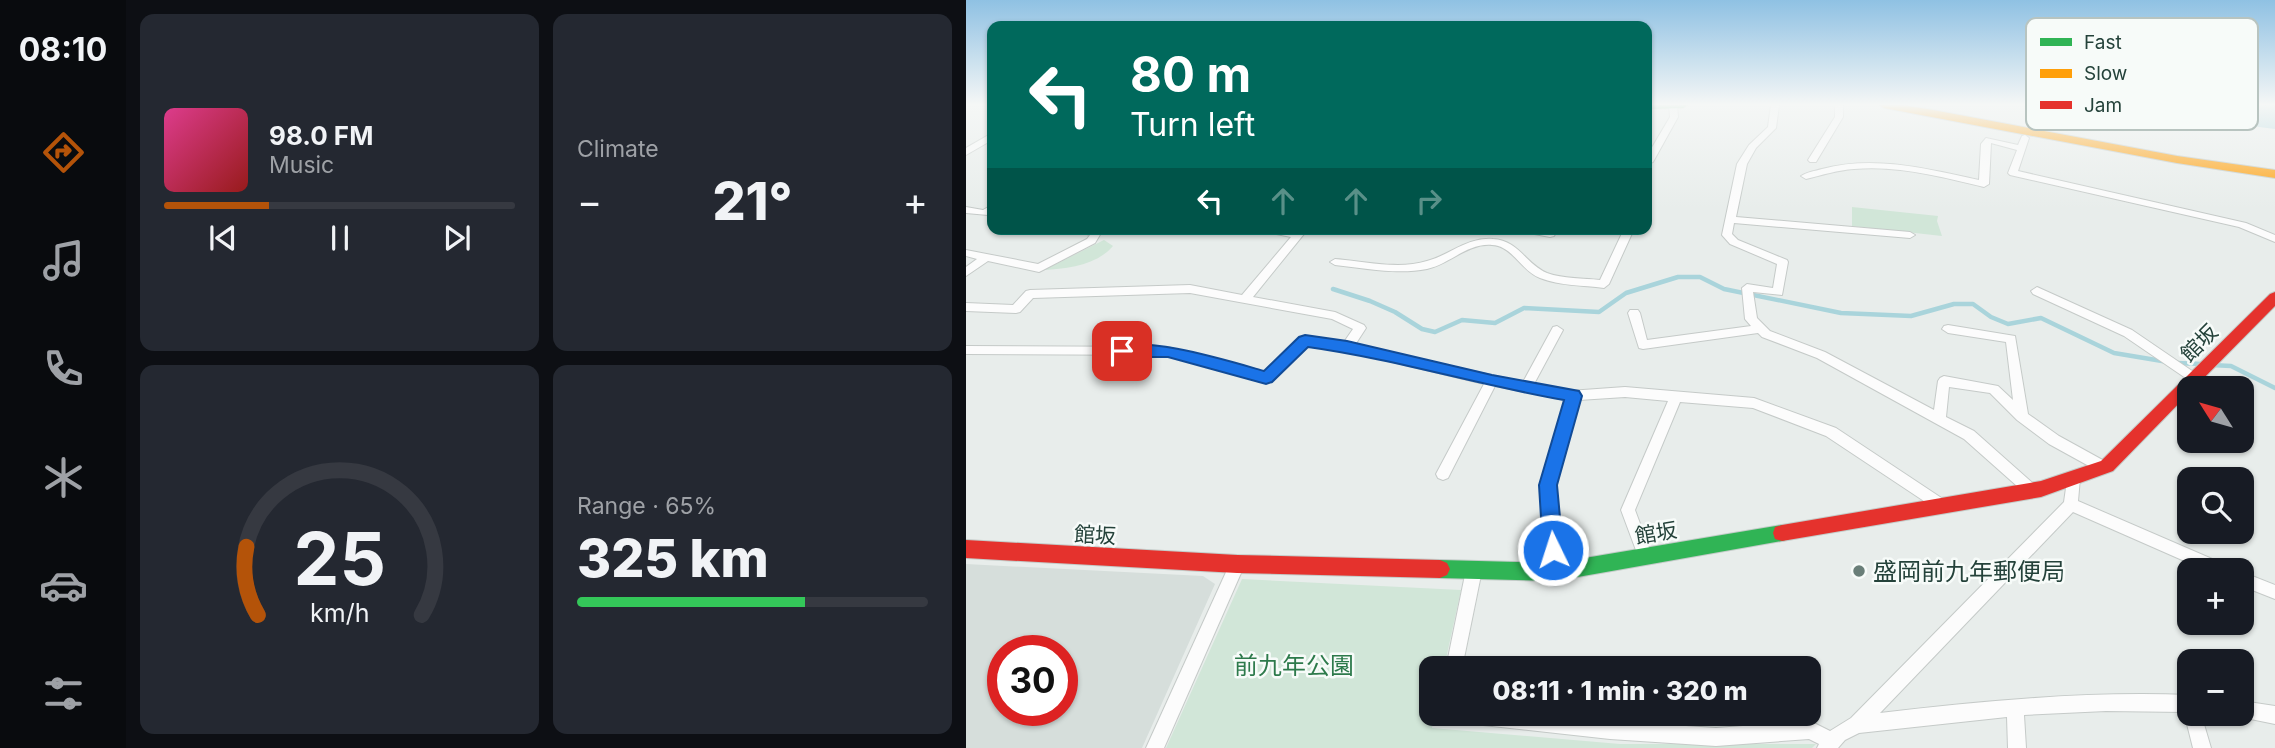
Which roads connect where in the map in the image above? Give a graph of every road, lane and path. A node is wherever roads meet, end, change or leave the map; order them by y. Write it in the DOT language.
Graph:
graph roads {
  1 [pos="986,140"];
  2 [pos="1661,140"];
  3 [pos="1759,140"];
  4 [pos="1825,140"];
  5 [pos="2078,140"];
  6 [pos="966,152"];
  7 [pos="1652,155"];
  8 [pos="1813,160"];
  9 [pos="2275,174"];
  10 [pos="1806,176"];
  11 [pos="966,210"];
  12 [pos="987,212"];
  13 [pos="1730,220"];
  14 [pos="1095,235"];
  15 [pos="1298,235"];
  16 [pos="1470,235"];
  17 [pos="1626,235"];
  18 [pos="1910,235"];
  19 [pos="2275,239"];
  20 [pos="1469,243"];
  21 [pos="966,253"];
  22 [pos="986,257"];
  23 [pos="1335,262"];
  24 [pos="966,272"];
  25 [pos="2036,291"];
  26 [pos="2275,296"];
  27 [pos="1246,298"];
  28 [pos="966,307"];
  29 [pos="1634,313"];
  30 [pos="1761,329"];
  31 [pos="1948,329"];
  32 [pos="1557,330"];
  33 [pos="1347,347"];
  34 [pos="966,350"];
  35 [pos="2203,369"];
  36 [pos="1492,382"];
  37 [pos="1526,388"];
  38 [pos="1573,396"];
  39 [pos="1676,397"];
  40 [pos="2022,416"];
  41 [pos="1939,419"];
  42 [pos="2103,467"];
  43 [pos="1443,474"];
  44 [pos="2073,478"];
  45 [pos="2031,490"];
  46 [pos="2071,504"];
  47 [pos="1941,505"];
  48 [pos="966,549"];
  49 [pos="1645,556"];
  50 [pos="2194,558"];
  51 [pos="1237,564"];
  52 [pos="1474,570"];
  53 [pos="1555,572"];
  54 [pos="2254,584"];
  55 [pos="2275,592"];
  56 [pos="1456,656"];
  57 [pos="2177,703"];
  58 [pos="2015,707"];
  59 [pos="2254,712"];
  60 [pos="2275,715"];
  61 [pos="1857,724"];
  62 [pos="1574,726"];
  63 [pos="2196,726"];
  64 [pos="1829,745"];
  65 [pos="1155,748"];
  66 [pos="2017,748"];
  67 [pos="2202,748"];
  1 -- 6 [label="street"];
  2 -- 7 [label="street"];
  3 -- 13 [label="street"];
  4 -- 8 [label="street"];
  5 -- 9 [label="main road"];
  10 -- 19 [label="street"];
  11 -- 12 [label="street"];
  13 -- 18 [label="street"];
  13 -- 30 [label="street"];
  14 -- 22 [label="street"];
  15 -- 27 [label="street"];
  16 -- 20 [label="street"];
  17 -- 20 [label="street"];
  20 -- 23 [label="street"];
  21 -- 22 [label="street"];
  22 -- 24 [label="street"];
  25 -- 35 [label="street"];
  26 -- 35 [label="main road, 館坂"];
  27 -- 28 [label="street"];
  27 -- 33 [label="street"];
  29 -- 30 [label="street"];
  30 -- 41 [label="street"];
  31 -- 40 [label="street"];
  32 -- 37 [label="street"];
  33 -- 34 [label="street"];
  33 -- 36 [label="street"];
  35 -- 42 [label="main road, 館坂"];
  36 -- 37 [label="street"];
  36 -- 43 [label="street"];
  37 -- 38 [label="street"];
  38 -- 39 [label="street"];
  38 -- 53 [label="street"];
  39 -- 47 [label="street"];
  39 -- 49 [label="street"];
  40 -- 41 [label="street"];
  40 -- 42 [label="street"];
  41 -- 45 [label="street"];
  42 -- 44 [label="main road, 館坂"];
  44 -- 45 [label="main road, 館坂"];
  44 -- 46 [label="street"];
  45 -- 47 [label="main road, 館坂"];
  46 -- 50 [label="street"];
  46 -- 61 [label="street"];
  47 -- 49 [label="main road, 館坂"];
  48 -- 51 [label="main road, 館坂"];
  49 -- 53 [label="main road, 館坂"];
  51 -- 52 [label="main road, 館坂"];
  51 -- 65 [label="street"];
  52 -- 53 [label="main road, 館坂"];
  52 -- 56 [label="street"];
  54 -- 55 [label="street"];
  57 -- 58 [label="street"];
  58 -- 61 [label="street"];
  58 -- 66 [label="street"];
  59 -- 60 [label="street"];
  61 -- 64 [label="street"];
  62 -- 64 [label="street"];
  63 -- 67 [label="street"];
}
